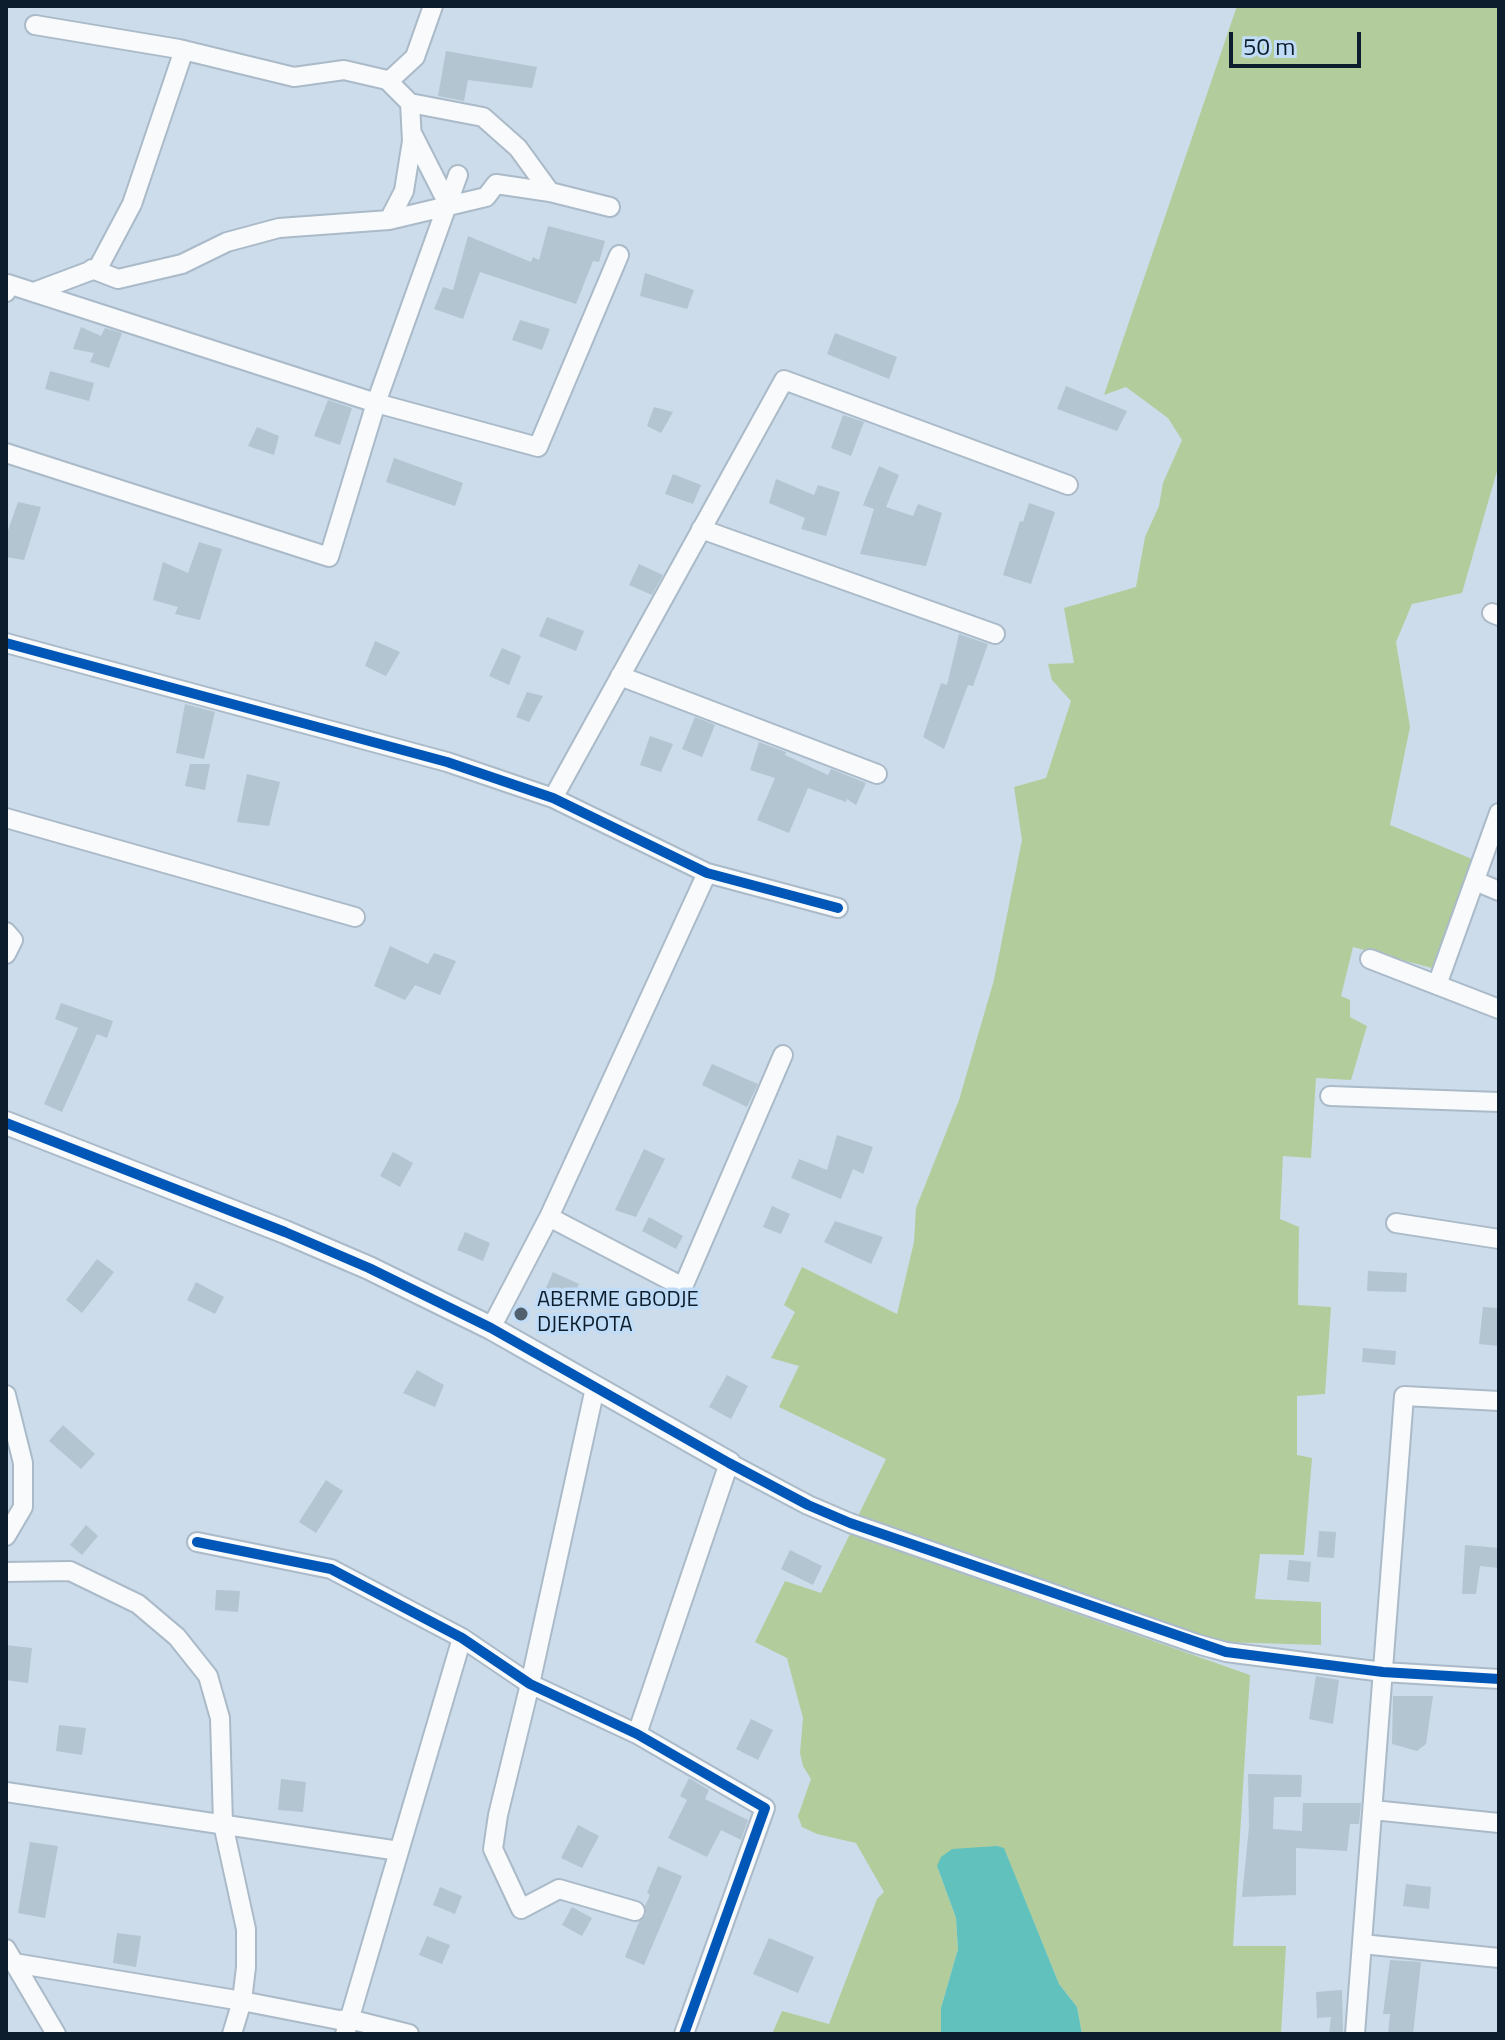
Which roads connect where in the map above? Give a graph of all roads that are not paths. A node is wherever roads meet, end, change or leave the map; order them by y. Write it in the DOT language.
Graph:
graph roads {
  1 [pos="433,6"];
  2 [pos="35,25"];
  3 [pos="184,50"];
  4 [pos="389,81"];
  5 [pos="410,103"];
  6 [pos="412,133"];
  7 [pos="458,175"];
  8 [pos="550,192"];
  9 [pos="448,204"];
  10 [pos="610,207"];
  11 [pos="389,220"];
  12 [pos="619,255"];
  13 [pos="92,269"];
  14 [pos="6,273"];
  15 [pos="30,291"];
  16 [pos="6,292"];
  17 [pos="376,403"];
  18 [pos="6,453"];
  19 [pos="1068,485"];
  20 [pos="701,529"];
  21 [pos="995,634"];
  22 [pos="6,643"];
  23 [pos="620,676"];
  24 [pos="877,774"];
  25 [pos="553,798"];
  26 [pos="1499,813"];
  27 [pos="6,818"];
  28 [pos="707,873"];
  29 [pos="1475,881"];
  30 [pos="1499,891"];
  31 [pos="838,908"];
  32 [pos="355,917"];
  33 [pos="6,932"];
  34 [pos="6,954"];
  35 [pos="1370,959"];
  36 [pos="1437,985"];
  37 [pos="1499,1009"];
  38 [pos="783,1055"];
  39 [pos="1330,1096"];
  40 [pos="1499,1102"];
  41 [pos="6,1123"];
  42 [pos="549,1217"];
  43 [pos="1396,1223"];
  44 [pos="1499,1239"];
  45 [pos="491,1328"];
  46 [pos="595,1388"];
  47 [pos="6,1395"];
  48 [pos="1499,1401"];
  49 [pos="729,1463"];
  50 [pos="6,1536"];
  51 [pos="197,1542"];
  52 [pos="6,1572"];
  53 [pos="462,1638"];
  54 [pos="1383,1672"];
  55 [pos="1499,1679"];
  56 [pos="530,1684"];
  57 [pos="637,1734"];
  58 [pos="6,1792"];
  59 [pos="1373,1810"];
  60 [pos="1499,1823"];
  61 [pos="223,1824"];
  62 [pos="399,1851"];
  63 [pos="635,1911"];
  64 [pos="1362,1944"];
  65 [pos="10,1956"];
  66 [pos="1499,1958"];
  67 [pos="242,2001"];
  68 [pos="347,2026"];
  69 [pos="56,2034"];
  70 [pos="232,2034"];
  71 [pos="409,2034"];
  72 [pos="684,2034"];
  73 [pos="1355,2034"];
  1 -- 4 [label="street"];
  2 -- 3 [label="street"];
  3 -- 4 [label="street"];
  3 -- 13 [label="street"];
  4 -- 5 [label="street"];
  5 -- 6 [label="street"];
  5 -- 8 [label="street"];
  6 -- 9 [label="street"];
  6 -- 11 [label="street"];
  7 -- 9 [label="street"];
  8 -- 9 [label="street"];
  8 -- 10 [label="street"];
  9 -- 11 [label="street"];
  9 -- 17 [label="street"];
  11 -- 13 [label="street"];
  12 -- 17 [label="street"];
  13 -- 15 [label="street"];
  14 -- 15 [label="street"];
  15 -- 16 [label="street"];
  15 -- 17 [label="street"];
  17 -- 18 [label="street"];
  19 -- 20 [label="street"];
  20 -- 21 [label="street"];
  20 -- 23 [label="street"];
  22 -- 25 [label="street"];
  23 -- 24 [label="street"];
  23 -- 25 [label="street"];
  25 -- 28 [label="street"];
  26 -- 29 [label="street"];
  27 -- 32 [label="street"];
  28 -- 31 [label="street"];
  28 -- 42 [label="street"];
  29 -- 30 [label="street"];
  29 -- 36 [label="street"];
  33 -- 34 [label="street"];
  35 -- 36 [label="street"];
  36 -- 37 [label="street"];
  38 -- 42 [label="street"];
  39 -- 40 [label="street"];
  41 -- 45 [label="street"];
  42 -- 45 [label="street"];
  43 -- 44 [label="street"];
  45 -- 46 [label="street"];
  46 -- 49 [label="street"];
  46 -- 56 [label="street"];
  47 -- 50 [label="street"];
  48 -- 54 [label="street"];
  49 -- 54 [label="street"];
  49 -- 57 [label="street"];
  51 -- 53 [label="street"];
  52 -- 61 [label="street"];
  53 -- 56 [label="street"];
  53 -- 62 [label="street"];
  54 -- 55 [label="street"];
  54 -- 59 [label="street"];
  56 -- 57 [label="street"];
  56 -- 63 [label="street"];
  57 -- 72 [label="street"];
  58 -- 61 [label="street"];
  59 -- 60 [label="street"];
  59 -- 64 [label="street"];
  61 -- 62 [label="street"];
  61 -- 67 [label="street"];
  62 -- 68 [label="street"];
  64 -- 66 [label="street"];
  64 -- 73 [label="street"];
  65 -- 67 [label="street"];
  65 -- 69 [label="street"];
  67 -- 68 [label="street"];
  67 -- 70 [label="street"];
  68 -- 71 [label="street"];
}
